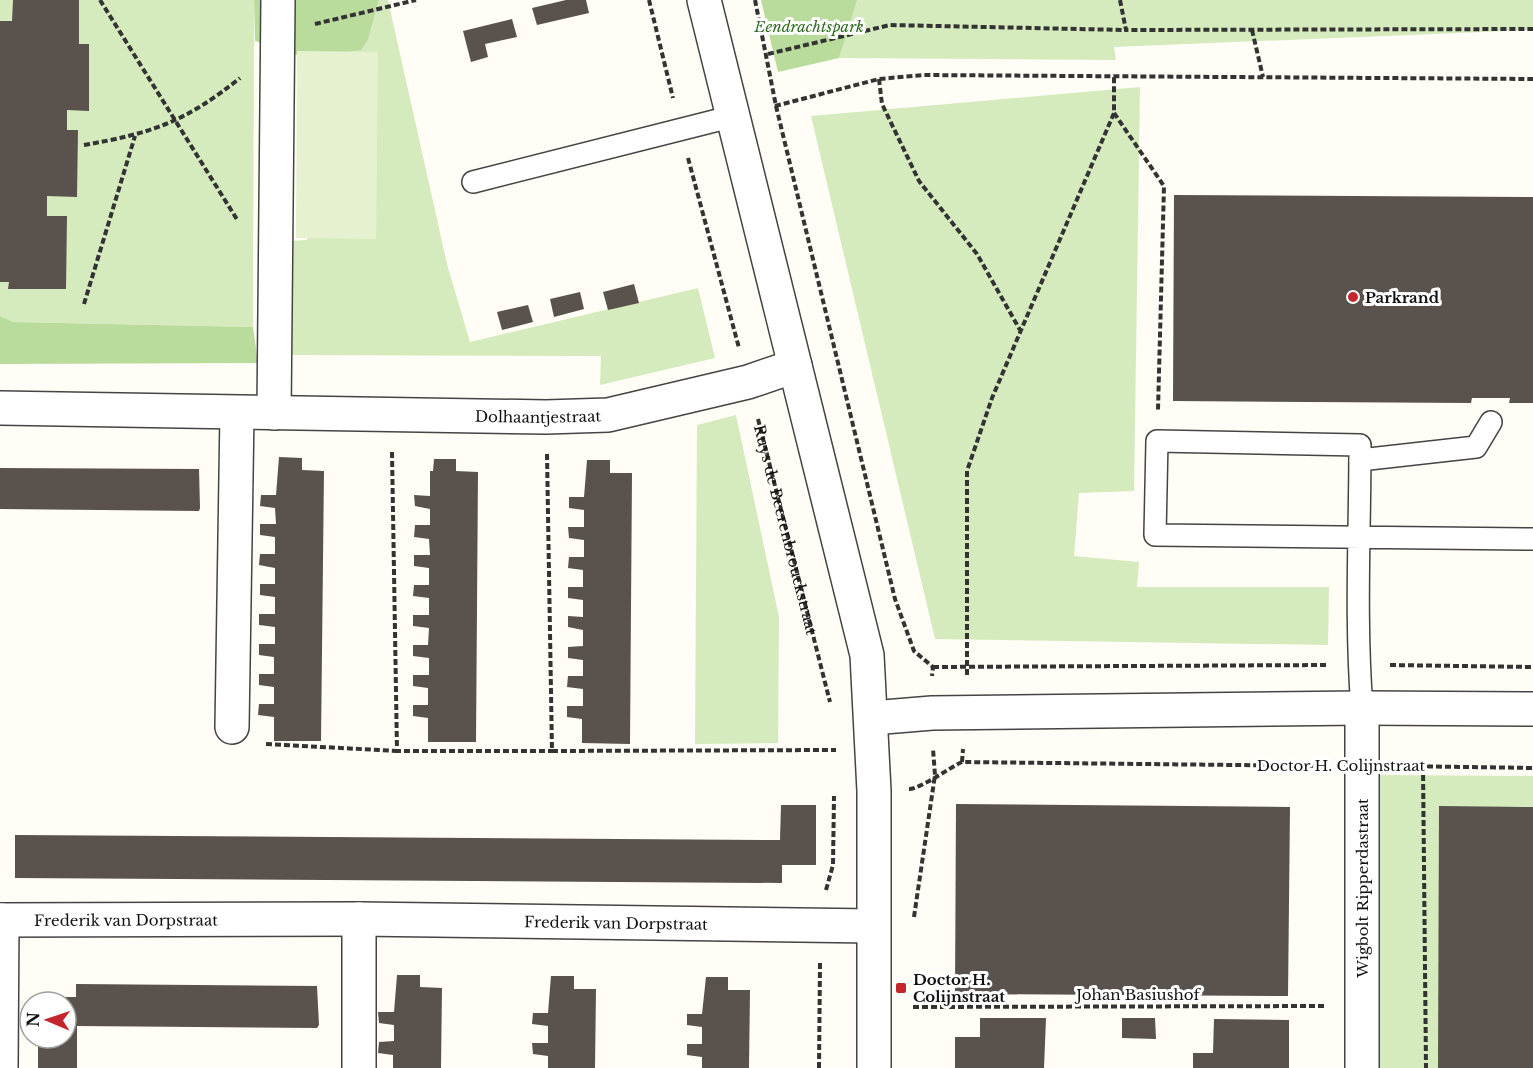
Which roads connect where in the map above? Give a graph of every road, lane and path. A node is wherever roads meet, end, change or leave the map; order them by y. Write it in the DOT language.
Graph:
graph roads {
  1 [pos="100,0"];
  2 [pos="278,0"];
  3 [pos="416,0"];
  4 [pos="649,0"];
  5 [pos="704,0"];
  6 [pos="1120,0"];
  7 [pos="1533,29"];
  8 [pos="1126,30"];
  9 [pos="1252,30"];
  10 [pos="277,40"];
  11 [pos="768,54"];
  12 [pos="1114,76"];
  13 [pos="1263,77"];
  14 [pos="1533,78"];
  15 [pos="879,79"];
  16 [pos="776,106"];
  17 [pos="1114,113"];
  18 [pos="734,116"];
  19 [pos="176,122"];
  20 [pos="681,131"];
  21 [pos="135,136"];
  22 [pos="84,145"];
  23 [pos="473,182"];
  24 [pos="239,225"];
  25 [pos="84,304"];
  26 [pos="1021,331"];
  27 [pos="795,366"];
  28 [pos="748,382"];
  29 [pos="0,408"];
  30 [pos="237,413"];
  31 [pos="274,413"];
  32 [pos="392,414"];
  33 [pos="546,417"];
  34 [pos="1491,422"];
  35 [pos="1157,441"];
  36 [pos="1360,460"];
  37 [pos="1360,538"];
  38 [pos="1533,539"];
  39 [pos="967,665"];
  40 [pos="1358,665"];
  41 [pos="933,667"];
  42 [pos="1533,667"];
  43 [pos="1362,708"];
  44 [pos="1533,709"];
  45 [pos="832,710"];
  46 [pos="966,714"];
  47 [pos="872,718"];
  48 [pos="232,727"];
  49 [pos="836,741"];
  50 [pos="837,750"];
  51 [pos="397,751"];
  52 [pos="552,751"];
  53 [pos="836,761"];
  54 [pos="962,762"];
  55 [pos="1362,766"];
  56 [pos="1423,766"];
  57 [pos="1533,768"];
  58 [pos="874,791"];
  59 [pos="359,919"];
  60 [pos="1,920"];
  61 [pos="820,926"];
  62 [pos="873,926"];
  63 [pos="1362,1006"];
  64 [pos="913,1007"];
  65 [pos="1,1068"];
  66 [pos="359,1068"];
  67 [pos="819,1068"];
  68 [pos="874,1068"];
  69 [pos="1362,1068"];
  70 [pos="1426,1068"];
  1 -- 19 [label="path"];
  2 -- 10 [label="street"];
  3 -- 10 [label="path"];
  4 -- 20 [label="path, Ruys de Beerenbrouckstraat"];
  5 -- 18 [label="street"];
  6 -- 8 [label="path"];
  7 -- 9 [label="path"];
  8 -- 9 [label="path"];
  8 -- 11 [label="path"];
  9 -- 13 [label="path"];
  10 -- 19 [label="path"];
  10 -- 31 [label="street"];
  12 -- 13 [label="path"];
  12 -- 15 [label="path"];
  12 -- 17 [label="path"];
  13 -- 14 [label="path"];
  15 -- 16 [label="path"];
  15 -- 26 [label="path"];
  17 -- 26 [label="path"];
  17 -- 35 [label="path"];
  18 -- 20 [label="lane"];
  18 -- 27 [label="street"];
  19 -- 21 [label="path"];
  19 -- 24 [label="path"];
  20 -- 23 [label="lane"];
  20 -- 28 [label="path, Ruys de Beerenbrouckstraat"];
  21 -- 22 [label="path"];
  21 -- 25 [label="path"];
  26 -- 39 [label="path"];
  27 -- 28 [label="street, Dolhaantjestraat"];
  27 -- 47 [label="street"];
  28 -- 33 [label="street, Dolhaantjestraat"];
  28 -- 45 [label="path, Ruys de Beerenbrouckstraat"];
  29 -- 30 [label="street, Dolhaantjestraat"];
  30 -- 31 [label="street, Dolhaantjestraat"];
  30 -- 48 [label="street"];
  31 -- 32 [label="street, Dolhaantjestraat"];
  32 -- 33 [label="street, Dolhaantjestraat"];
  32 -- 51 [label="path"];
  33 -- 52 [label="path"];
  34 -- 36 [label="lane"];
  35 -- 36 [label="lane"];
  35 -- 37 [label="lane"];
  36 -- 37 [label="lane"];
  37 -- 38 [label="lane"];
  37 -- 40 [label="lane"];
  39 -- 40 [label="path"];
  39 -- 41 [label="path"];
  39 -- 46 [label="path"];
  40 -- 42 [label="path"];
  40 -- 43 [label="lane"];
  43 -- 44 [label="street"];
  43 -- 46 [label="street"];
  43 -- 55 [label="street, Wigbolt Ripperdastraat"];
  46 -- 47 [label="street"];
  46 -- 54 [label="path"];
  47 -- 58 [label="street"];
  48 -- 51 [label="path"];
  49 -- 50 [label="path"];
  50 -- 52 [label="path"];
  50 -- 53 [label="path"];
  51 -- 52 [label="path"];
  54 -- 55 [label="path, Doctor H. Colijnstraat"];
  54 -- 58 [label="path, Doctor H. Colijnstraat"];
  55 -- 56 [label="path, Doctor H. Colijnstraat"];
  55 -- 63 [label="street, Wigbolt Ripperdastraat"];
  56 -- 57 [label="path, Doctor H. Colijnstraat"];
  56 -- 70 [label="path"];
  58 -- 61 [label="path, Doctor H. Colijnstraat"];
  58 -- 62 [label="street"];
  59 -- 60 [label="street, Frederik van Dorpstraat"];
  59 -- 61 [label="street, Frederik van Dorpstraat"];
  59 -- 66 [label="street"];
  60 -- 65 [label="street"];
  61 -- 62 [label="street, Frederik van Dorpstraat"];
  61 -- 67 [label="path"];
  62 -- 68 [label="street"];
  63 -- 64 [label="path, Johan Basiushof"];
  63 -- 69 [label="street, Wigbolt Ripperdastraat"];
}
